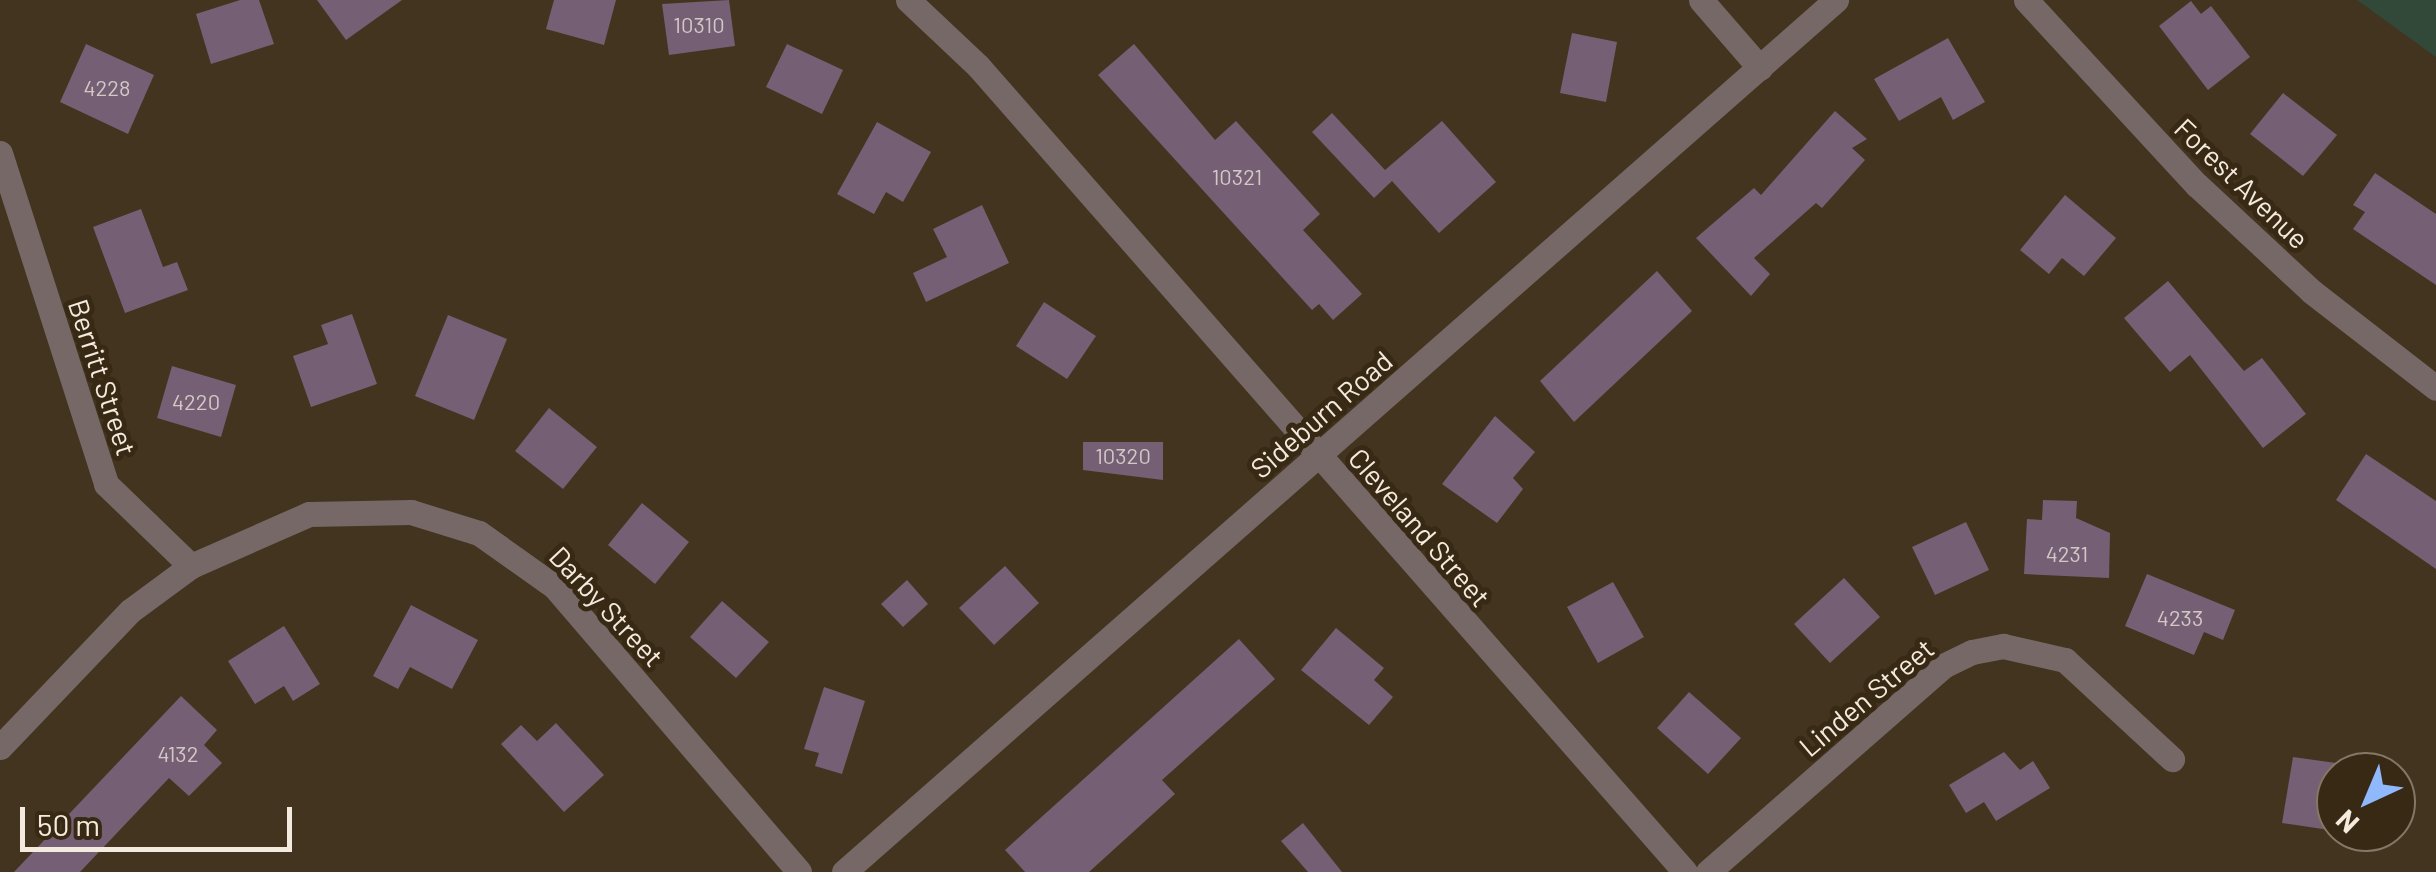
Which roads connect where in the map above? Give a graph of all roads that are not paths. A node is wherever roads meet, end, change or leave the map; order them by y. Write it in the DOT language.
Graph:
graph roads {
  1 [pos="908,0"];
  2 [pos="1701,0"];
  3 [pos="1836,0"];
  4 [pos="2026,0"];
  5 [pos="1760,68"];
  6 [pos="0,153"];
  7 [pos="2436,388"];
  8 [pos="1320,456"];
  9 [pos="191,566"];
  10 [pos="0,747"];
  11 [pos="2172,760"];
  12 [pos="799,872"];
  13 [pos="844,872"];
  14 [pos="1685,872"];
  15 [pos="1708,872"];
  1 -- 8 [label="street, Cleveland Street"];
  2 -- 5 [label="street"];
  3 -- 5 [label="street, Sideburn Road"];
  4 -- 7 [label="street, Forest Avenue"];
  5 -- 8 [label="street, Sideburn Road"];
  6 -- 9 [label="street, Berritt Street"];
  8 -- 13 [label="street, Sideburn Road"];
  8 -- 14 [label="street, Cleveland Street"];
  9 -- 10 [label="street"];
  9 -- 12 [label="street, Darby Street"];
  11 -- 15 [label="street, Linden Street"];
}
